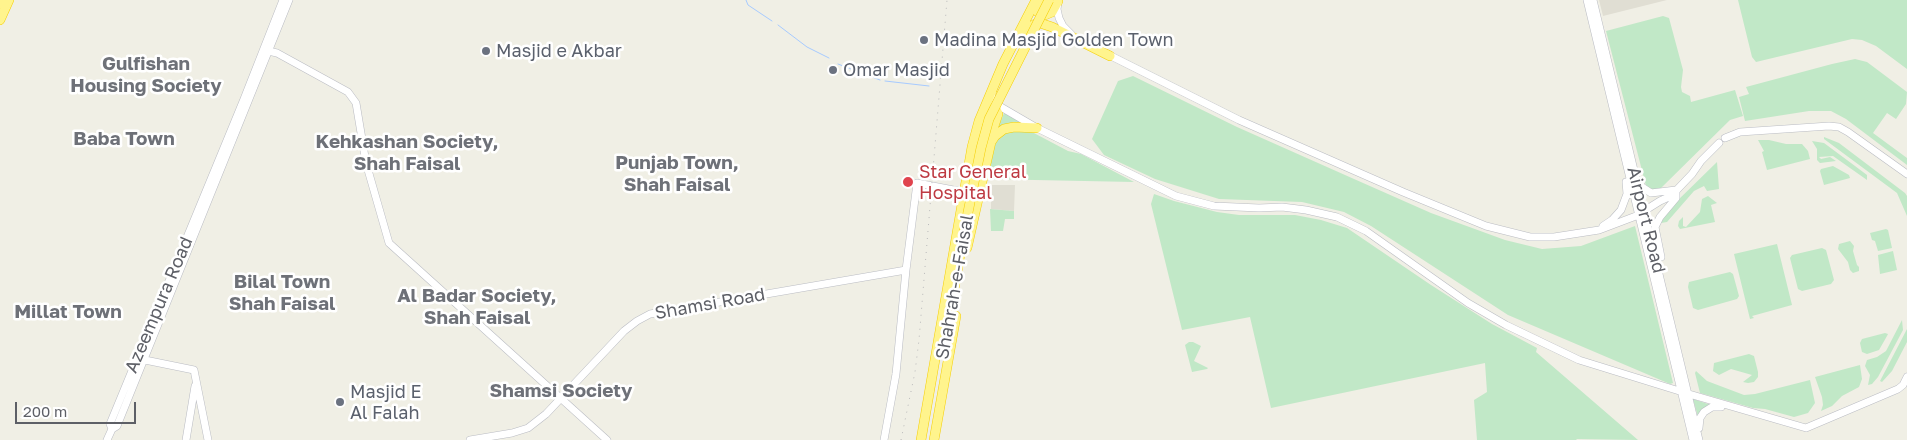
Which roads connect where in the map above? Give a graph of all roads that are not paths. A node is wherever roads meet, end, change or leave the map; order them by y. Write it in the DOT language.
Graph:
graph roads {
  1 [pos="2,0"];
  2 [pos="9,0"];
  3 [pos="283,0"];
  4 [pos="289,0"];
  5 [pos="1042,0"];
  6 [pos="1055,0"];
  7 [pos="1587,0"];
  8 [pos="1593,0"];
  9 [pos="0,4"];
  10 [pos="1037,4"];
  11 [pos="0,20"];
  12 [pos="1020,42"];
  13 [pos="268,51"];
  14 [pos="1110,56"];
  15 [pos="992,88"];
  16 [pos="1036,128"];
  17 [pos="1624,134"];
  18 [pos="972,147"];
  19 [pos="987,159"];
  20 [pos="1627,169"];
  21 [pos="1907,174"];
  22 [pos="1676,190"];
  23 [pos="964,192"];
  24 [pos="1641,213"];
  25 [pos="1593,231"];
  26 [pos="964,258"];
  27 [pos="1656,258"];
  28 [pos="906,270"];
  29 [pos="957,270"];
  30 [pos="141,360"];
  31 [pos="1907,377"];
  32 [pos="196,380"];
  33 [pos="1686,393"];
  34 [pos="560,397"];
  35 [pos="1742,410"];
  36 [pos="108,440"];
  37 [pos="186,440"];
  38 [pos="208,440"];
  39 [pos="470,440"];
  40 [pos="607,440"];
  41 [pos="884,440"];
  42 [pos="921,440"];
  43 [pos="927,440"];
  44 [pos="934,440"];
  45 [pos="1693,440"];
  46 [pos="1700,440"];
  1 -- 9 [label="highway"];
  2 -- 11 [label="highway"];
  3 -- 30 [label="main road, Azeempura Road"];
  4 -- 13 [label="main road, Azeempura Road"];
  5 -- 10 [label="highway"];
  6 -- 10 [label="highway"];
  6 -- 14 [label="main road"];
  6 -- 29 [label="highway, Shahrah-e-Faisal, bridge"];
  7 -- 20 [label="main road, Airport Road"];
  8 -- 17 [label="main road, Airport Road"];
  10 -- 12 [label="highway"];
  10 -- 15 [label="highway, Shahrah-e-Faisal"];
  12 -- 14 [label="highway"];
  12 -- 15 [label="highway"];
  13 -- 30 [label="main road, Azeempura Road"];
  13 -- 34 [label="main road"];
  14 -- 25 [label="main road"];
  15 -- 16 [label="main road"];
  15 -- 18 [label="highway, Shahrah-e-Faisal"];
  16 -- 19 [label="highway"];
  16 -- 33 [label="main road"];
  17 -- 22 [label="main road"];
  17 -- 24 [label="main road, Airport Road"];
  18 -- 19 [label="highway"];
  18 -- 23 [label="highway, Shahrah-e-Faisal"];
  19 -- 26 [label="highway"];
  20 -- 24 [label="main road, Airport Road"];
  20 -- 25 [label="main road"];
  21 -- 22 [label="main road"];
  22 -- 24 [label="main road"];
  22 -- 27 [label="main road"];
  23 -- 28 [label="main road"];
  23 -- 42 [label="highway, Shahrah-e-Faisal"];
  24 -- 25 [label="main road"];
  24 -- 27 [label="main road, Airport Road"];
  24 -- 33 [label="main road, Airport Road"];
  26 -- 29 [label="highway"];
  26 -- 44 [label="highway"];
  27 -- 33 [label="main road, Airport Road"];
  28 -- 34 [label="main road, Shamsi Road"];
  28 -- 41 [label="main road"];
  29 -- 43 [label="highway, Shahrah-e-Faisal"];
  30 -- 32 [label="main road"];
  30 -- 36 [label="main road, Azeempura Road"];
  31 -- 35 [label="main road"];
  32 -- 37 [label="main road"];
  32 -- 38 [label="main road"];
  33 -- 35 [label="main road"];
  33 -- 45 [label="main road, Airport Road"];
  33 -- 46 [label="main road, Airport Road"];
  34 -- 39 [label="main road, Shamsi Road"];
  34 -- 40 [label="main road"];
  35 -- 46 [label="main road"];
}
